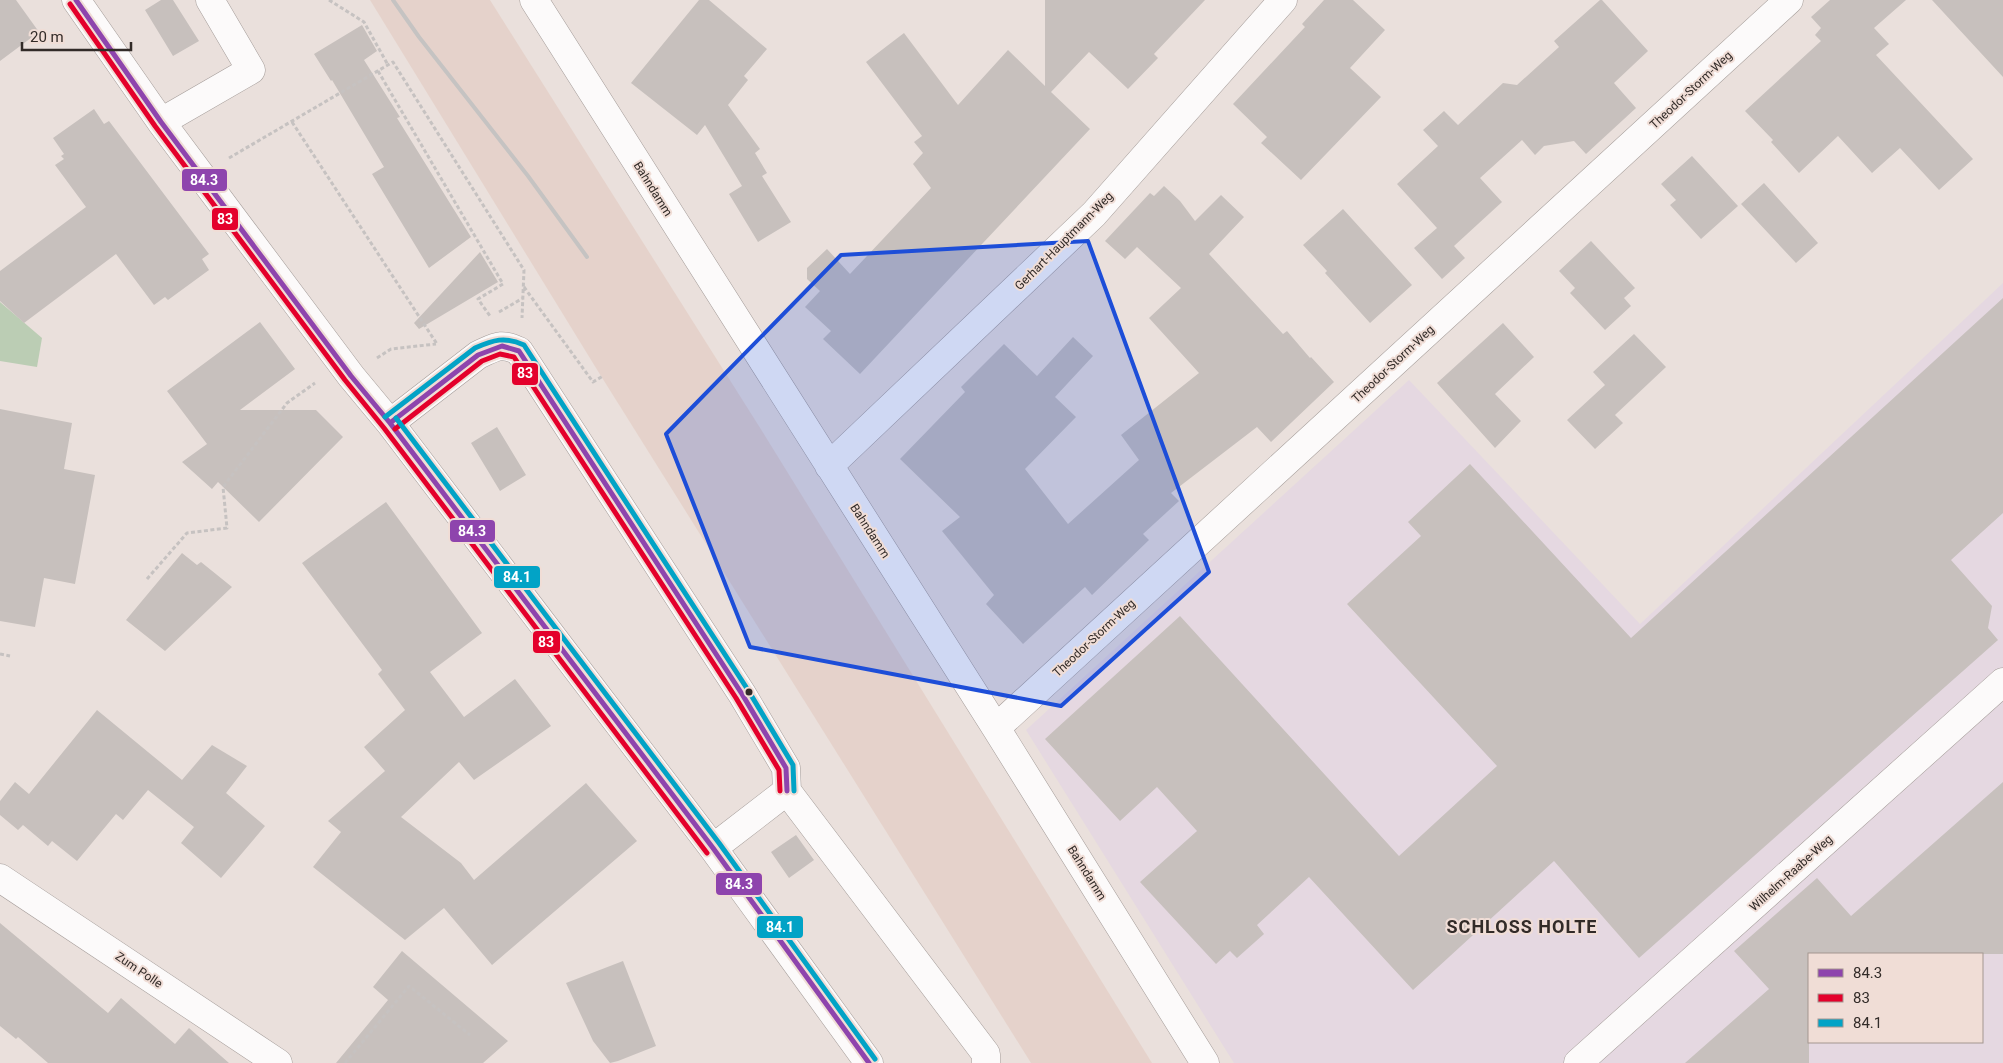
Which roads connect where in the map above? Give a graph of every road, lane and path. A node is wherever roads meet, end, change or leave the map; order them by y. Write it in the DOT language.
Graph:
graph roads {
  1 [pos="76,0"];
  2 [pos="210,0"];
  3 [pos="330,0"];
  4 [pos="1283,0"];
  5 [pos="1789,0"];
  6 [pos="538,1"];
  7 [pos="388,65"];
  8 [pos="378,71"];
  9 [pos="292,121"];
  10 [pos="161,122"];
  11 [pos="201,174"];
  12 [pos="523,287"];
  13 [pos="523,298"];
  14 [pos="491,317"];
  15 [pos="483,322"];
  16 [pos="444,342"];
  17 [pos="436,344"];
  18 [pos="519,351"];
  19 [pos="347,370"];
  20 [pos="603,376"];
  21 [pos="390,424"];
  22 [pos="829,466"];
  23 [pos="147,579"];
  24 [pos="0,654"];
  25 [pos="10,656"];
  26 [pos="2003,682"];
  27 [pos="996,728"];
  28 [pos="787,791"];
  29 [pos="713,848"];
  30 [pos="0,878"];
  31 [pos="470,1035"];
  32 [pos="278,1063"];
  33 [pos="345,1063"];
  34 [pos="869,1063"];
  35 [pos="986,1063"];
  36 [pos="1205,1063"];
  37 [pos="1578,1063"];
  1 -- 10 [label="street"];
  2 -- 10 [label="street"];
  3 -- 7 [label="path"];
  4 -- 22 [label="street, Gerhart-Hauptmann-Weg"];
  5 -- 27 [label="street, Theodor-Storm-Weg"];
  6 -- 22 [label="street, Bahndamm"];
  7 -- 8 [label="path"];
  7 -- 12 [label="path"];
  8 -- 9 [label="path"];
  8 -- 14 [label="path"];
  9 -- 11 [label="path"];
  9 -- 17 [label="path"];
  10 -- 11 [label="street"];
  11 -- 19 [label="street"];
  12 -- 13 [label="path"];
  12 -- 20 [label="path"];
  13 -- 14 [label="path"];
  13 -- 18 [label="path"];
  14 -- 15 [label="path"];
  16 -- 17 [label="path"];
  17 -- 19 [label="path"];
  18 -- 21 [label="street"];
  18 -- 28 [label="street"];
  19 -- 21 [label="street"];
  19 -- 23 [label="path"];
  21 -- 29 [label="street"];
  22 -- 27 [label="street, Bahndamm"];
  24 -- 25 [label="path"];
  26 -- 37 [label="street, Wilhelm-Raabe-Weg"];
  27 -- 36 [label="street, Bahndamm"];
  28 -- 29 [label="street"];
  28 -- 35 [label="street"];
  29 -- 34 [label="street"];
  30 -- 32 [label="street, Zum Polle"];
  31 -- 33 [label="path"];
}
